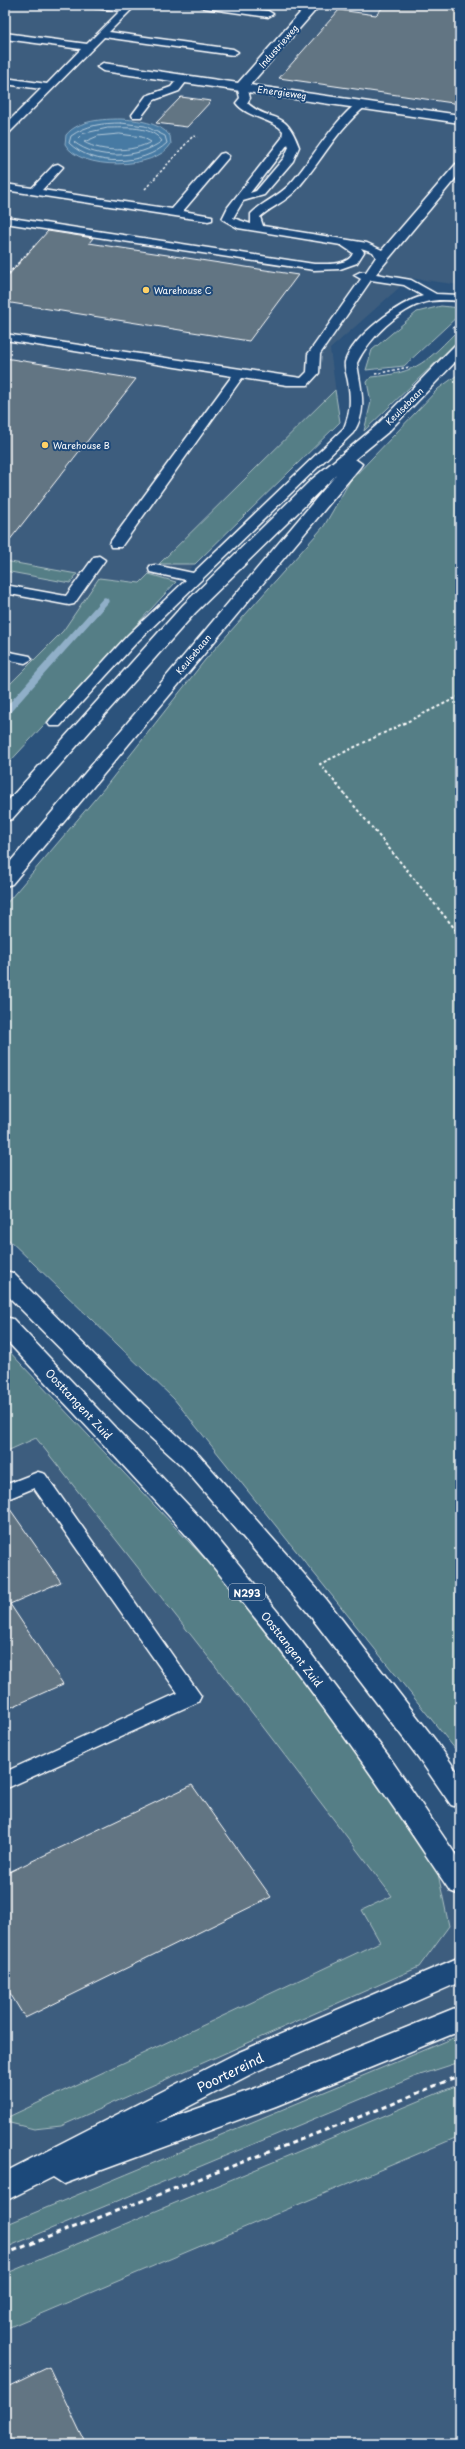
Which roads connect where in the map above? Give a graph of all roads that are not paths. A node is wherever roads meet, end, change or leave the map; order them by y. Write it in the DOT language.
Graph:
graph roads {
  1 [pos="96,5"];
  2 [pos="204,5"];
  3 [pos="314,5"];
  4 [pos="129,7"];
  5 [pos="268,14"];
  6 [pos="102,34"];
  7 [pos="5,36"];
  8 [pos="88,47"];
  9 [pos="233,52"];
  10 [pos="103,67"];
  11 [pos="184,78"];
  12 [pos="5,81"];
  13 [pos="242,86"];
  14 [pos="49,87"];
  15 [pos="362,104"];
  16 [pos="137,115"];
  17 [pos="460,119"];
  18 [pos="5,130"];
  19 [pos="224,156"];
  20 [pos="460,166"];
  21 [pos="58,167"];
  22 [pos="5,187"];
  23 [pos="35,191"];
  24 [pos="175,213"];
  25 [pos="208,218"];
  26 [pos="5,220"];
  27 [pos="260,229"];
  28 [pos="344,242"];
  29 [pos="382,257"];
  30 [pos="314,267"];
  31 [pos="365,277"];
  32 [pos="434,297"];
  33 [pos="460,298"];
  34 [pos="5,337"];
  35 [pos="460,348"];
  36 [pos="460,360"];
  37 [pos="239,374"];
  38 [pos="427,384"];
  39 [pos="382,429"];
  40 [pos="116,544"];
  41 [pos="98,560"];
  42 [pos="155,569"];
  43 [pos="196,578"];
  44 [pos="5,589"];
  45 [pos="5,655"];
  46 [pos="25,659"];
  47 [pos="55,723"];
  48 [pos="5,815"];
  49 [pos="5,880"];
  50 [pos="5,1279"];
  51 [pos="5,1325"];
  52 [pos="5,1493"];
  53 [pos="5,1781"];
  54 [pos="460,1797"];
  55 [pos="460,1883"];
  56 [pos="460,1969"];
  57 [pos="460,2018"];
  58 [pos="5,2187"];
  59 [pos="5,2191"];
  1 -- 4 [label="lane"];
  2 -- 5 [label="lane"];
  3 -- 13 [label="main road, Industrieweg"];
  4 -- 6 [label="lane"];
  6 -- 8 [label="lane"];
  6 -- 9 [label="lane"];
  7 -- 8 [label="lane"];
  8 -- 14 [label="lane"];
  10 -- 11 [label="main road, Energieweg"];
  11 -- 13 [label="main road, Energieweg"];
  11 -- 16 [label="lane"];
  12 -- 14 [label="lane"];
  13 -- 15 [label="main road, Energieweg"];
  13 -- 27 [label="lane"];
  14 -- 18 [label="lane"];
  15 -- 17 [label="main road, Energieweg"];
  15 -- 27 [label="lane"];
  19 -- 24 [label="lane"];
  20 -- 29 [label="lane"];
  21 -- 23 [label="lane"];
  22 -- 23 [label="lane"];
  23 -- 24 [label="lane"];
  24 -- 25 [label="lane"];
  26 -- 30 [label="lane"];
  27 -- 28 [label="lane"];
  28 -- 29 [label="lane"];
  28 -- 30 [label="lane"];
  29 -- 31 [label="lane"];
  30 -- 31 [label="lane"];
  31 -- 32 [label="lane"];
  31 -- 37 [label="lane"];
  32 -- 33 [label="lane"];
  32 -- 43 [label="lane"];
  34 -- 37 [label="lane"];
  35 -- 38 [label="main road, Keulsebaan"];
  36 -- 38 [label="main road, Keulsebaan"];
  37 -- 40 [label="lane"];
  38 -- 39 [label="main road, Keulsebaan"];
  39 -- 48 [label="main road, Keulsebaan"];
  39 -- 49 [label="main road, Keulsebaan"];
  41 -- 44 [label="lane"];
  42 -- 43 [label="lane"];
  43 -- 47 [label="lane"];
  45 -- 46 [label="lane"];
  50 -- 54 [label="main road"];
  51 -- 55 [label="main road, Oosttangent Zuid / N293"];
  52 -- 53 [label="lane"];
  56 -- 58 [label="main road, Poortereind"];
  57 -- 59 [label="main road"];
}
